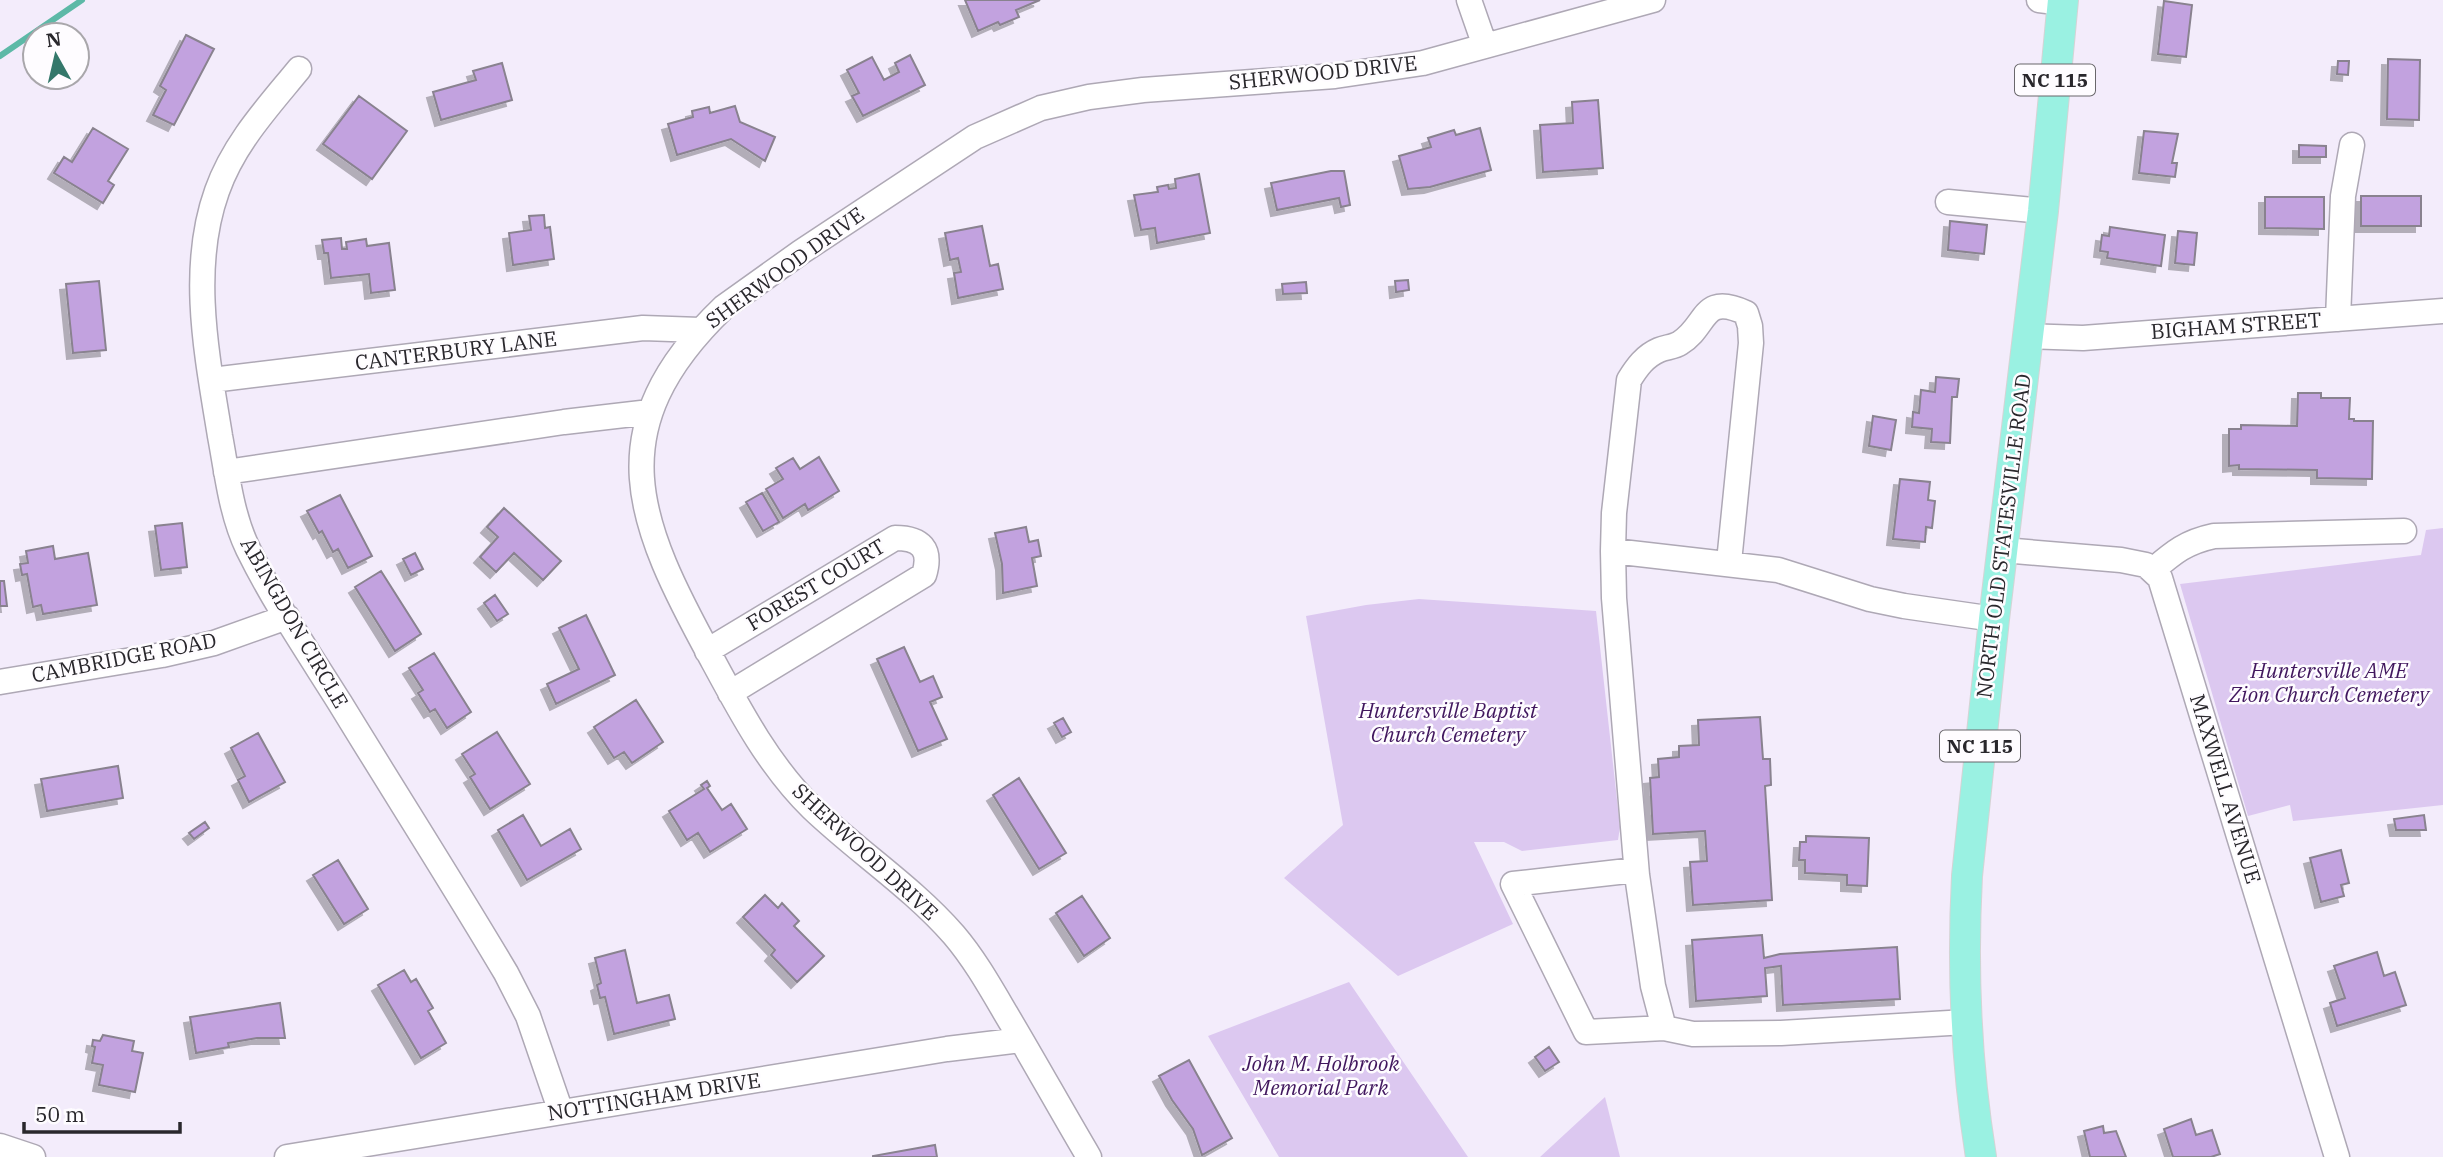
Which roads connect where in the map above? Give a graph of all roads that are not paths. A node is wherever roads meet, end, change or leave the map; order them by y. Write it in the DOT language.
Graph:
graph roads {
  1 [pos="1469,0"];
  2 [pos="1653,0"];
  3 [pos="2055,1"];
  4 [pos="1485,46"];
  5 [pos="299,69"];
  6 [pos="2352,145"];
  7 [pos="1948,202"];
  8 [pos="2043,211"];
  9 [pos="2443,311"];
  10 [pos="2337,318"];
  11 [pos="700,330"];
  12 [pos="2028,336"];
  13 [pos="212,380"];
  14 [pos="650,412"];
  15 [pos="226,472"];
  16 [pos="2404,531"];
  17 [pos="2003,550"];
  18 [pos="1613,551"];
  19 [pos="1729,562"];
  20 [pos="2153,570"];
  21 [pos="286,617"];
  22 [pos="1994,619"];
  23 [pos="707,651"];
  24 [pos="0,682"];
  25 [pos="730,693"];
  26 [pos="1636,870"];
  27 [pos="1966,1022"];
  28 [pos="1664,1028"];
  29 [pos="1021,1040"];
  30 [pos="561,1112"];
  31 [pos="0,1146"];
  32 [pos="33,1157"];
  33 [pos="288,1157"];
  34 [pos="1089,1157"];
  35 [pos="1982,1157"];
  36 [pos="2337,1157"];
  1 -- 4 [label="street"];
  2 -- 4 [label="street, SHERWOOD DRIVE"];
  3 -- 8 [label="main road, NORTH OLD STATESVILLE ROAD / NC 115"];
  4 -- 11 [label="street, SHERWOOD DRIVE"];
  5 -- 13 [label="street, ABINGDON CIRCLE"];
  6 -- 10 [label="street"];
  7 -- 8 [label="street"];
  8 -- 12 [label="main road, NORTH OLD STATESVILLE ROAD / NC 115"];
  9 -- 10 [label="street, BIGHAM STREET"];
  10 -- 12 [label="street, BIGHAM STREET"];
  11 -- 13 [label="street, CANTERBURY LANE"];
  11 -- 14 [label="street, SHERWOOD DRIVE"];
  12 -- 17 [label="main road, NORTH OLD STATESVILLE ROAD / NC 115"];
  13 -- 15 [label="street, ABINGDON CIRCLE"];
  14 -- 15 [label="street"];
  14 -- 23 [label="street, SHERWOOD DRIVE"];
  15 -- 21 [label="street, ABINGDON CIRCLE"];
  16 -- 20 [label="street"];
  17 -- 20 [label="street"];
  17 -- 22 [label="main road, NORTH OLD STATESVILLE ROAD / NC 115"];
  18 -- 19 [label="street"];
  18 -- 19 [label="street"];
  18 -- 26 [label="street"];
  19 -- 22 [label="street"];
  20 -- 36 [label="street, MAXWELL AVENUE"];
  21 -- 24 [label="street, CAMBRIDGE ROAD"];
  21 -- 30 [label="street, ABINGDON CIRCLE"];
  22 -- 27 [label="main road, NORTH OLD STATESVILLE ROAD / NC 115"];
  23 -- 25 [label="street, SHERWOOD DRIVE"];
  23 -- 25 [label="street, FOREST COURT"];
  25 -- 29 [label="street, SHERWOOD DRIVE"];
  26 -- 28 [label="street"];
  26 -- 28 [label="street"];
  27 -- 28 [label="street"];
  27 -- 35 [label="main road, NORTH OLD STATESVILLE ROAD / NC 115"];
  29 -- 30 [label="street, NOTTINGHAM DRIVE"];
  29 -- 34 [label="street, SHERWOOD DRIVE"];
  30 -- 33 [label="street, NOTTINGHAM DRIVE"];
  31 -- 32 [label="street"];
}
